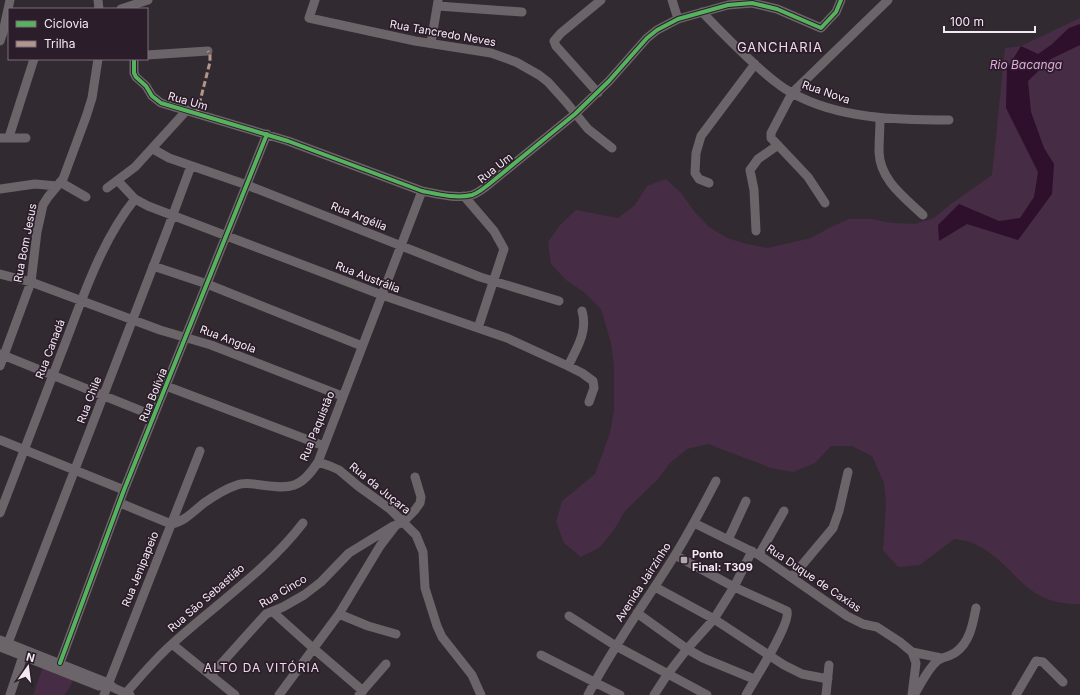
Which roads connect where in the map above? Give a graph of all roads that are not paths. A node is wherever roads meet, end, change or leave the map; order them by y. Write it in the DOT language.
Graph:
graph roads {
  1 [pos="148,0"];
  2 [pos="316,0"];
  3 [pos="601,0"];
  4 [pos="672,0"];
  5 [pos="841,0"];
  6 [pos="888,0"];
  7 [pos="438,3"];
  8 [pos="124,8"];
  9 [pos="8,10"];
  10 [pos="522,12"];
  11 [pos="702,12"];
  12 [pos="678,19"];
  13 [pos="5,26"];
  14 [pos="0,41"];
  15 [pos="431,43"];
  16 [pos="208,52"];
  17 [pos="148,55"];
  18 [pos="34,60"];
  19 [pos="98,60"];
  20 [pos="134,60"];
  21 [pos="755,64"];
  22 [pos="598,93"];
  23 [pos="792,93"];
  24 [pos="187,110"];
  25 [pos="575,114"];
  26 [pos="880,118"];
  27 [pos="949,120"];
  28 [pos="267,134"];
  29 [pos="5,138"];
  30 [pos="26,138"];
  31 [pos="778,145"];
  32 [pos="612,148"];
  33 [pos="153,149"];
  34 [pos="191,166"];
  35 [pos="118,181"];
  36 [pos="709,183"];
  37 [pos="58,184"];
  38 [pos="247,185"];
  39 [pos="107,188"];
  40 [pos="0,189"];
  41 [pos="422,191"];
  42 [pos="464,196"];
  43 [pos="86,197"];
  44 [pos="135,199"];
  45 [pos="825,203"];
  46 [pos="922,215"];
  47 [pos="172,216"];
  48 [pos="756,231"];
  49 [pos="226,236"];
  50 [pos="400,246"];
  51 [pos="153,266"];
  52 [pos="0,274"];
  53 [pos="493,281"];
  54 [pos="31,282"];
  55 [pos="207,284"];
  56 [pos="382,295"];
  57 [pos="81,301"];
  58 [pos="559,301"];
  59 [pos="582,311"];
  60 [pos="132,320"];
  61 [pos="478,328"];
  62 [pos="186,336"];
  63 [pos="362,346"];
  64 [pos="2,354"];
  65 [pos="0,366"];
  66 [pos="568,366"];
  67 [pos="53,376"];
  68 [pos="166,386"];
  69 [pos="103,395"];
  70 [pos="342,396"];
  71 [pos="590,402"];
  72 [pos="154,416"];
  73 [pos="0,440"];
  74 [pos="324,446"];
  75 [pos="24,450"];
  76 [pos="200,451"];
  77 [pos="318,462"];
  78 [pos="75,470"];
  79 [pos="848,472"];
  80 [pos="415,478"];
  81 [pos="716,481"];
  82 [pos="124,490"];
  83 [pos="746,501"];
  84 [pos="120,503"];
  85 [pos="784,511"];
  86 [pos="0,513"];
  87 [pos="303,523"];
  88 [pos="694,523"];
  89 [pos="171,524"];
  90 [pos="399,524"];
  91 [pos="728,540"];
  92 [pos="755,553"];
  93 [pos="675,555"];
  94 [pos="792,577"];
  95 [pos="655,586"];
  96 [pos="734,587"];
  97 [pos="976,608"];
  98 [pos="273,612"];
  99 [pos="637,613"];
  100 [pos="338,614"];
  101 [pos="569,616"];
  102 [pos="714,619"];
  103 [pos="396,634"];
  104 [pos="3,643"];
  105 [pos="172,644"];
  106 [pos="616,646"];
  107 [pos="313,648"];
  108 [pos="688,649"];
  109 [pos="912,652"];
  110 [pos="541,655"];
  111 [pos="769,655"];
  112 [pos="23,656"];
  113 [pos="941,658"];
  114 [pos="60,663"];
  115 [pos="386,664"];
  116 [pos="829,665"];
  117 [pos="667,674"];
  118 [pos="211,675"];
  119 [pos="754,679"];
  120 [pos="828,679"];
  121 [pos="1063,682"];
  122 [pos="594,683"];
  123 [pos="108,689"];
  124 [pos="361,693"];
  125 [pos="128,694"];
  126 [pos="10,695"];
  127 [pos="235,695"];
  128 [pos="279,695"];
  129 [pos="481,695"];
  130 [pos="588,695"];
  131 [pos="620,695"];
  132 [pos="654,695"];
  133 [pos="708,695"];
  134 [pos="746,695"];
  135 [pos="826,695"];
  136 [pos="913,695"];
  137 [pos="1016,695"];
  1 -- 8 [label="street"];
  2 -- 15 [label="street, Rua Tancredo Neves"];
  3 -- 22 [label="street"];
  4 -- 12 [label="street"];
  5 -- 11 [label="street, Rua Um"];
  6 -- 23 [label="street"];
  7 -- 10 [label="street"];
  7 -- 15 [label="street"];
  9 -- 13 [label="street"];
  11 -- 12 [label="street, Rua Um"];
  11 -- 21 [label="street, Rua Nova"];
  12 -- 22 [label="street, Rua Um"];
  13 -- 14 [label="street"];
  15 -- 25 [label="street, Rua Tancredo Neves"];
  16 -- 17 [label="street"];
  18 -- 29 [label="street"];
  19 -- 37 [label="street, Rua Bom Jesus"];
  20 -- 24 [label="street, Rua Um"];
  21 -- 23 [label="street, Rua Nova"];
  21 -- 36 [label="street"];
  22 -- 25 [label="street, Rua Um"];
  23 -- 26 [label="street, Rua Nova"];
  23 -- 31 [label="street"];
  24 -- 28 [label="street, Rua Um"];
  24 -- 33 [label="street"];
  25 -- 32 [label="street, Rua Tancredo Neves"];
  25 -- 42 [label="street, Rua Um"];
  26 -- 27 [label="street, Rua Nova"];
  26 -- 46 [label="street"];
  28 -- 38 [label="street, Rua Bolívia"];
  28 -- 41 [label="street, Rua Um"];
  29 -- 30 [label="street"];
  31 -- 45 [label="street"];
  31 -- 48 [label="street"];
  33 -- 34 [label="street, Rua Argélia"];
  33 -- 35 [label="street"];
  34 -- 38 [label="street, Rua Argélia"];
  34 -- 47 [label="street, Rua Chile"];
  35 -- 39 [label="street"];
  35 -- 44 [label="street, Rua Austrália"];
  37 -- 40 [label="street"];
  37 -- 43 [label="street"];
  37 -- 54 [label="street, Rua Bom Jesus"];
  38 -- 49 [label="street, Rua Bolívia"];
  38 -- 50 [label="street, Rua Argélia"];
  41 -- 42 [label="street, Rua Um"];
  41 -- 50 [label="street, Rua Paquistão"];
  42 -- 53 [label="street"];
  44 -- 47 [label="street, Rua Austrália"];
  44 -- 57 [label="street, Rua Canadá"];
  47 -- 49 [label="street, Rua Austrália"];
  47 -- 51 [label="street, Rua Chile"];
  49 -- 55 [label="street, Rua Bolívia"];
  49 -- 56 [label="street, Rua Austrália"];
  50 -- 53 [label="street, Rua Argélia"];
  50 -- 56 [label="street, Rua Paquistão"];
  51 -- 55 [label="street"];
  51 -- 60 [label="street, Rua Chile"];
  52 -- 54 [label="street, Rua Angola"];
  53 -- 58 [label="street, Rua Argélia"];
  53 -- 61 [label="street"];
  54 -- 57 [label="street, Rua Angola"];
  54 -- 64 [label="street, Rua Bom Jesus"];
  55 -- 62 [label="street, Rua Bolívia"];
  55 -- 63 [label="street"];
  56 -- 61 [label="street, Rua Austrália"];
  56 -- 63 [label="street, Rua Paquistão"];
  57 -- 60 [label="street, Rua Angola"];
  57 -- 67 [label="street, Rua Canadá"];
  59 -- 66 [label="street"];
  60 -- 62 [label="street, Rua Angola"];
  60 -- 69 [label="street, Rua Chile"];
  61 -- 66 [label="street, Rua Austrália"];
  62 -- 68 [label="street, Rua Bolívia"];
  62 -- 70 [label="street, Rua Angola"];
  63 -- 70 [label="street, Rua Paquistão"];
  64 -- 65 [label="street, Rua Bom Jesus"];
  64 -- 67 [label="street"];
  66 -- 71 [label="street, Rua Austrália"];
  67 -- 69 [label="street"];
  67 -- 75 [label="street, Rua Canadá"];
  68 -- 72 [label="street, Rua Bolívia"];
  68 -- 74 [label="street"];
  69 -- 72 [label="street"];
  69 -- 78 [label="street, Rua Chile"];
  70 -- 74 [label="street, Rua Paquistão"];
  72 -- 82 [label="street, Rua Bolívia"];
  73 -- 75 [label="street"];
  74 -- 77 [label="street, Rua Paquistão"];
  75 -- 78 [label="street"];
  75 -- 86 [label="street, Rua Canadá"];
  76 -- 89 [label="street, Rua Jenipapeio"];
  77 -- 89 [label="street, Rua Paquistão"];
  77 -- 90 [label="street, Rua da Juçara"];
  78 -- 82 [label="street"];
  78 -- 104 [label="street, Rua Chile"];
  79 -- 94 [label="street"];
  80 -- 90 [label="street"];
  81 -- 88 [label="street, Avenida Jairzinho"];
  82 -- 84 [label="street, Rua Bolívia"];
  83 -- 91 [label="street"];
  84 -- 89 [label="street"];
  84 -- 114 [label="street, Rua Bolívia"];
  85 -- 92 [label="street"];
  87 -- 105 [label="street, Rua São Sebastião"];
  88 -- 91 [label="street, Rua Duque de Caxias"];
  88 -- 93 [label="street, Avenida Jairzinho"];
  89 -- 123 [label="street, Rua Jenipapeio"];
  90 -- 98 [label="street, Rua Cinco"];
  90 -- 100 [label="street"];
  90 -- 129 [label="street, Rua da Juçara"];
  91 -- 92 [label="street, Rua Duque de Caxias"];
  92 -- 94 [label="street, Rua Duque de Caxias"];
  92 -- 96 [label="street"];
  93 -- 95 [label="street, Avenida Jairzinho"];
  93 -- 96 [label="street"];
  94 -- 109 [label="street, Rua Duque de Caxias"];
  95 -- 99 [label="street, Avenida Jairzinho"];
  95 -- 102 [label="street"];
  96 -- 102 [label="street"];
  96 -- 111 [label="street"];
  97 -- 113 [label="street"];
  98 -- 107 [label="street"];
  98 -- 118 [label="street, Rua Cinco"];
  99 -- 106 [label="street, Avenida Jairzinho"];
  99 -- 108 [label="street"];
  100 -- 103 [label="street"];
  100 -- 107 [label="street"];
  101 -- 106 [label="street"];
  102 -- 108 [label="street"];
  102 -- 111 [label="street"];
  104 -- 112 [label="street"];
  104 -- 114 [label="street"];
  105 -- 118 [label="street"];
  105 -- 125 [label="street, Rua São Sebastião"];
  106 -- 117 [label="street"];
  106 -- 122 [label="street, Avenida Jairzinho"];
  107 -- 124 [label="street"];
  107 -- 128 [label="street"];
  108 -- 117 [label="street"];
  108 -- 119 [label="street"];
  109 -- 113 [label="street, Rua Duque de Caxias"];
  109 -- 136 [label="street"];
  110 -- 122 [label="street"];
  111 -- 119 [label="street"];
  111 -- 120 [label="street"];
  112 -- 123 [label="street"];
  112 -- 126 [label="street"];
  113 -- 136 [label="street"];
  114 -- 123 [label="street"];
  115 -- 124 [label="street"];
  116 -- 120 [label="street"];
  117 -- 132 [label="street"];
  117 -- 133 [label="street"];
  118 -- 127 [label="street"];
  119 -- 134 [label="street"];
  120 -- 135 [label="street"];
  121 -- 137 [label="street"];
  122 -- 130 [label="street, Avenida Jairzinho"];
  122 -- 131 [label="street"];
  123 -- 125 [label="street"];
}
